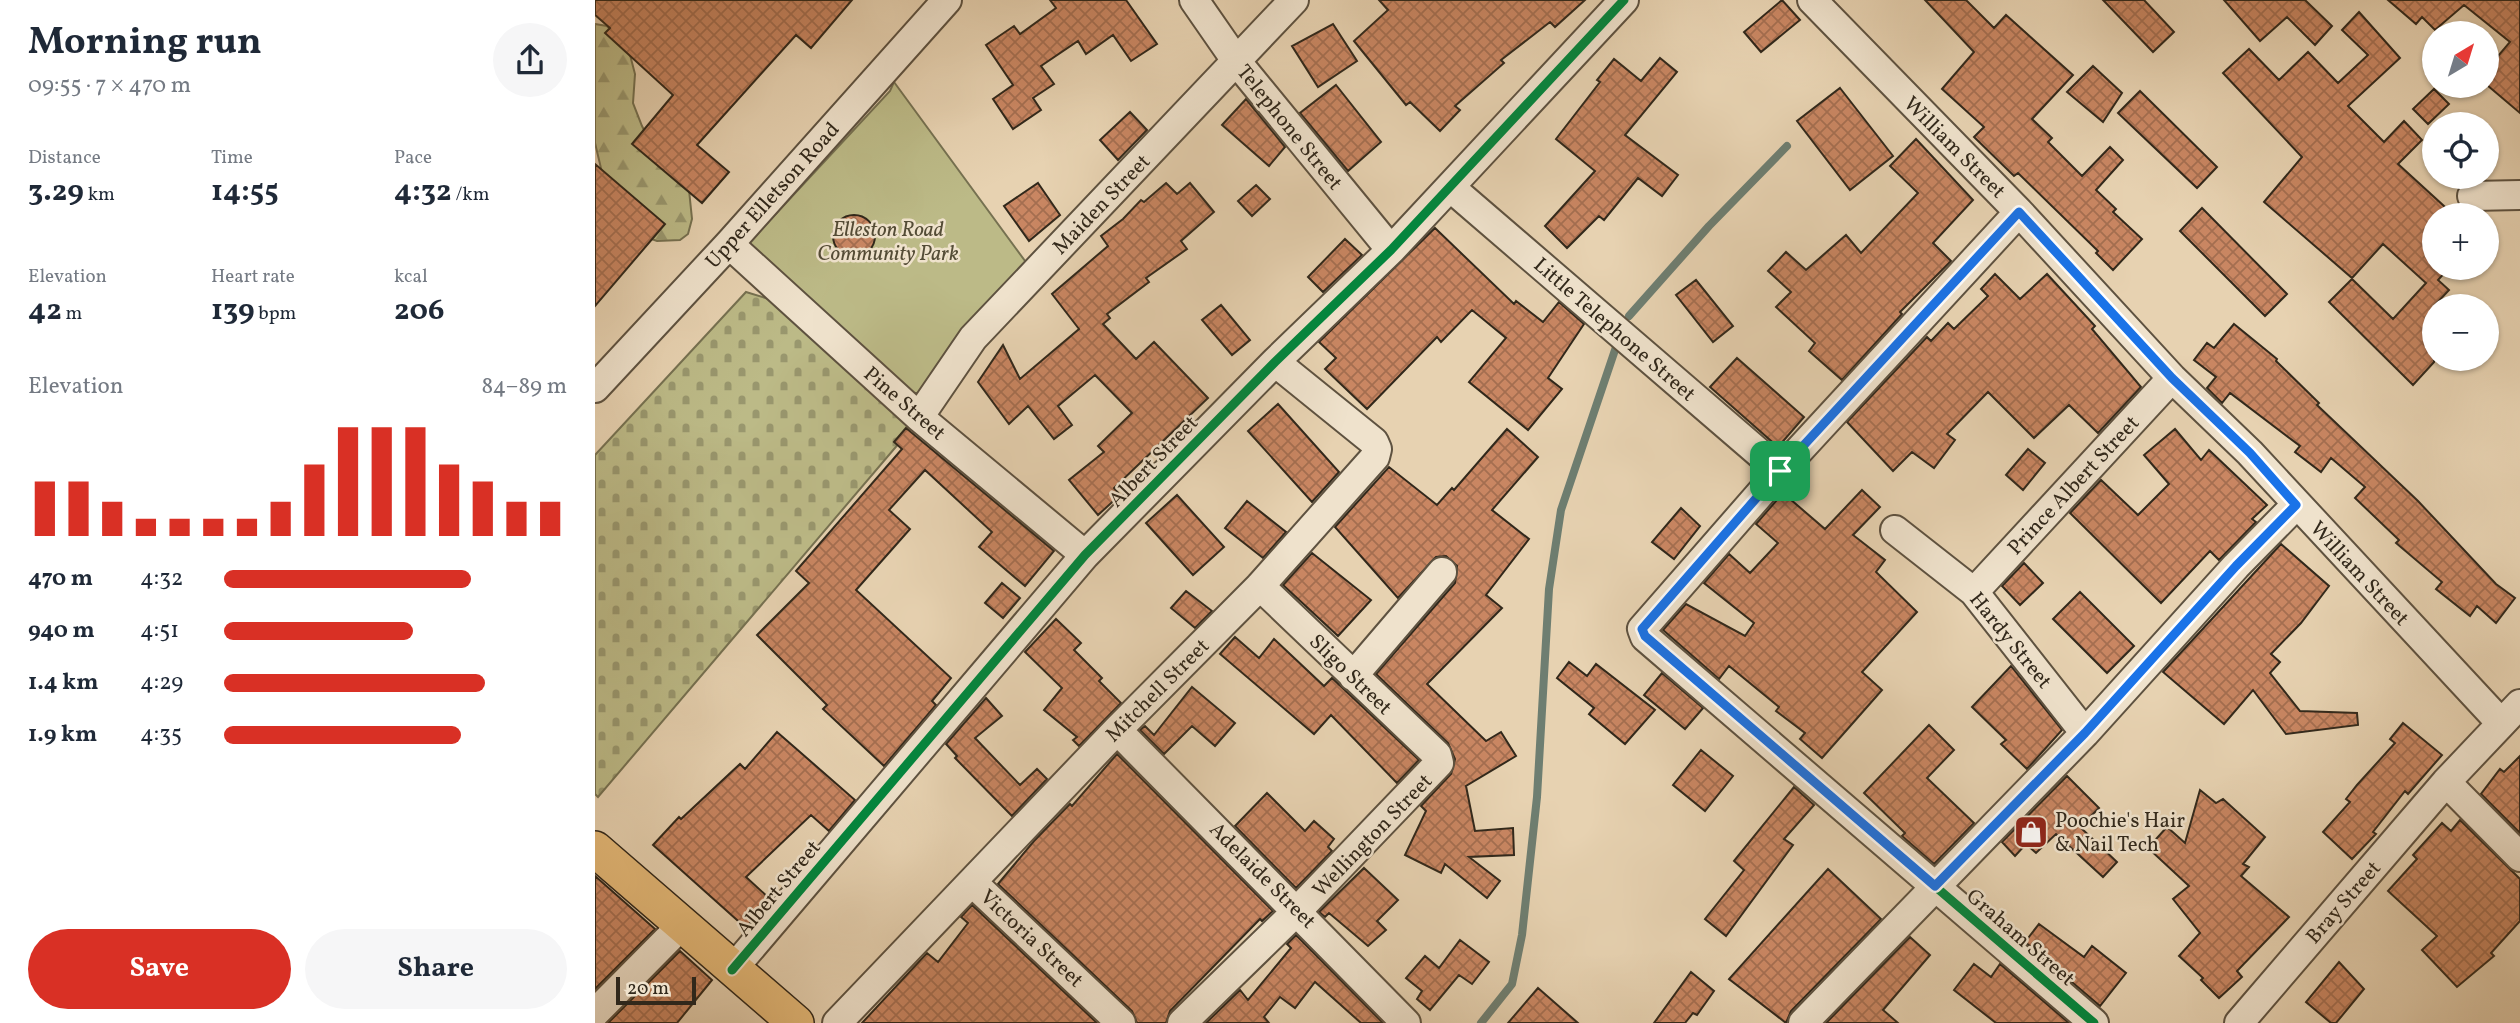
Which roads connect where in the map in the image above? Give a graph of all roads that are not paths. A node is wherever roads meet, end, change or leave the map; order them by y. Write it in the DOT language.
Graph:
graph roads {
  1 [pos="947,0"];
  2 [pos="1194,0"];
  3 [pos="1294,0"];
  4 [pos="1624,0"];
  5 [pos="1812,0"];
  6 [pos="1237,62"];
  7 [pos="1450,187"];
  8 [pos="2520,195"];
  9 [pos="2472,196"];
  10 [pos="2019,212"];
  11 [pos="729,244"];
  12 [pos="1391,250"];
  13 [pos="1275,362"];
  14 [pos="2172,378"];
  15 [pos="595,388"];
  16 [pos="919,417"];
  17 [pos="1780,471"];
  18 [pos="2296,505"];
  19 [pos="1895,530"];
  20 [pos="1085,555"];
  21 [pos="1442,572"];
  22 [pos="1260,586"];
  23 [pos="1973,592"];
  24 [pos="1353,676"];
  25 [pos="2510,714"];
  26 [pos="1117,730"];
  27 [pos="2085,733"];
  28 [pos="1439,763"];
  29 [pos="2447,782"];
  30 [pos="595,849"];
  31 [pos="2520,857"];
  32 [pos="973,883"];
  33 [pos="1935,886"];
  34 [pos="1298,910"];
  35 [pos="681,926"];
  36 [pos="732,970"];
  37 [pos="595,1013"];
  38 [pos="796,1023"];
  39 [pos="837,1023"];
  40 [pos="1121,1023"];
  41 [pos="1182,1023"];
  42 [pos="1406,1023"];
  43 [pos="1803,1023"];
  44 [pos="2094,1023"];
  45 [pos="2239,1023"];
  1 -- 11 [label="street, Upper Elletson Road"];
  2 -- 6 [label="street, Telephone Street"];
  3 -- 6 [label="street, Maiden Street"];
  4 -- 7 [label="street, Albert Street"];
  5 -- 10 [label="street, William Street"];
  6 -- 12 [label="street, Telephone Street"];
  6 -- 16 [label="street, Maiden Street"];
  7 -- 12 [label="street, Albert Street"];
  7 -- 17 [label="street, Little Telephone Street"];
  8 -- 9 [label="street"];
  10 -- 14 [label="street, William Street"];
  10 -- 17 [label="street"];
  11 -- 15 [label="street, Upper Elletson Road"];
  11 -- 16 [label="street, Pine Street"];
  12 -- 13 [label="street, Albert Street"];
  13 -- 20 [label="street, Albert Street"];
  13 -- 22 [label="street, Mitchell Street"];
  14 -- 18 [label="street, William Street"];
  14 -- 23 [label="street, Prince Albert Street"];
  16 -- 20 [label="street, Pine Street"];
  17 -- 33 [label="street, Graham Street"];
  18 -- 25 [label="street, William Street"];
  18 -- 27 [label="street"];
  19 -- 23 [label="street, Hardy Street"];
  20 -- 36 [label="street, Albert Street"];
  21 -- 24 [label="street"];
  22 -- 24 [label="street, Sligo Street"];
  22 -- 26 [label="street, Mitchell Street"];
  23 -- 27 [label="street, Hardy Street"];
  24 -- 28 [label="street, Sligo Street"];
  25 -- 29 [label="street, Bray Street"];
  26 -- 32 [label="street, Mitchell Street"];
  26 -- 34 [label="street, Adelaide Street"];
  27 -- 33 [label="street"];
  28 -- 34 [label="street, Wellington Street"];
  29 -- 31 [label="street"];
  29 -- 45 [label="street, Bray Street"];
  30 -- 35 [label="main road"];
  32 -- 39 [label="street, Mitchell Street"];
  32 -- 40 [label="street, Victoria Street"];
  33 -- 43 [label="street"];
  33 -- 44 [label="street, Graham Street"];
  34 -- 41 [label="street, Wellington Street"];
  34 -- 42 [label="street, Adelaide Street"];
  35 -- 36 [label="main road"];
  35 -- 37 [label="street"];
  36 -- 38 [label="main road"];
}
